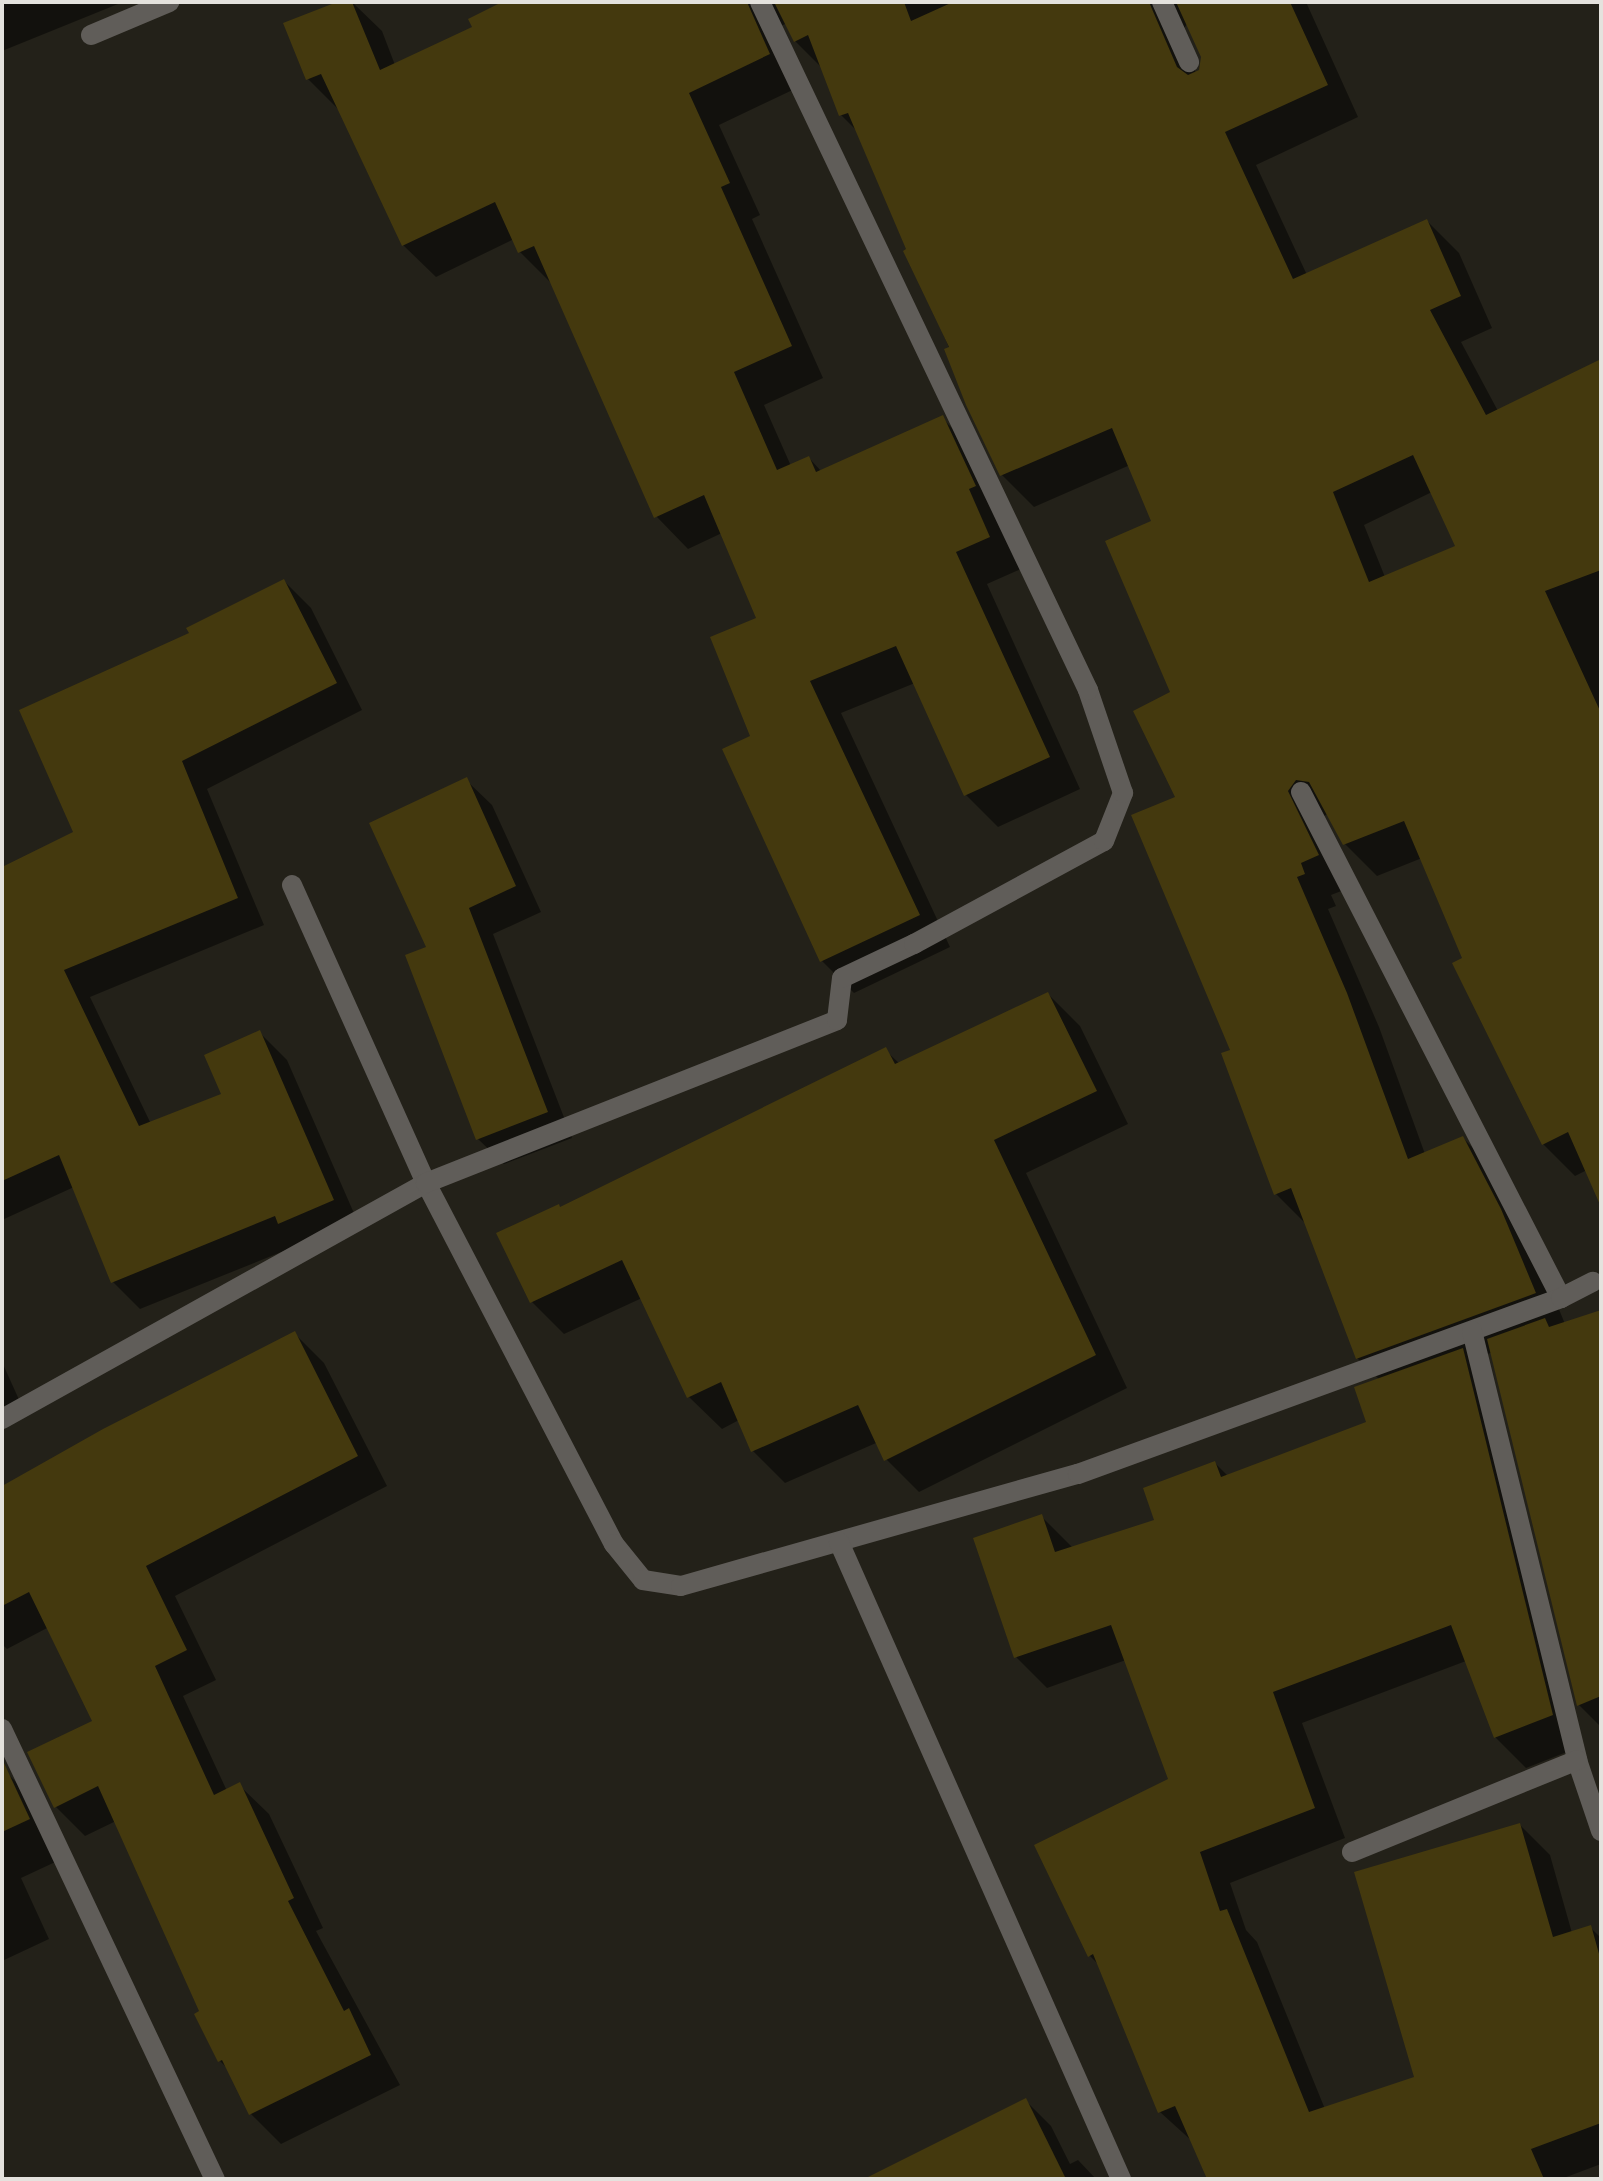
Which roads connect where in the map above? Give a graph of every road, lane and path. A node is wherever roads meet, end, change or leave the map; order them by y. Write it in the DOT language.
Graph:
graph roads {
  1 [pos="169,2"];
  2 [pos="760,2"];
  3 [pos="1162,2"];
  4 [pos="91,35"];
  5 [pos="1189,62"];
  6 [pos="1301,792"];
  7 [pos="292,885"];
  8 [pos="426,1183"];
  9 [pos="1593,1282"];
  10 [pos="1561,1298"];
  11 [pos="1472,1331"];
  12 [pos="2,1419"];
  13 [pos="839,1542"];
  14 [pos="2,1729"];
  15 [pos="1587,1771"];
  16 [pos="1601,1831"];
  17 [pos="1352,1852"];
  18 [pos="215,2179"];
  19 [pos="1121,2179"];
  1 -- 4 [label="street"];
  2 -- 8 [label="street"];
  3 -- 5 [label="street"];
  6 -- 10 [label="street"];
  7 -- 8 [label="street"];
  8 -- 12 [label="street"];
  8 -- 13 [label="street"];
  9 -- 10 [label="street"];
  10 -- 11 [label="street"];
  11 -- 13 [label="street"];
  11 -- 15 [label="street"];
  13 -- 19 [label="street"];
  14 -- 18 [label="street"];
  15 -- 16 [label="street"];
  15 -- 17 [label="street"];
}
